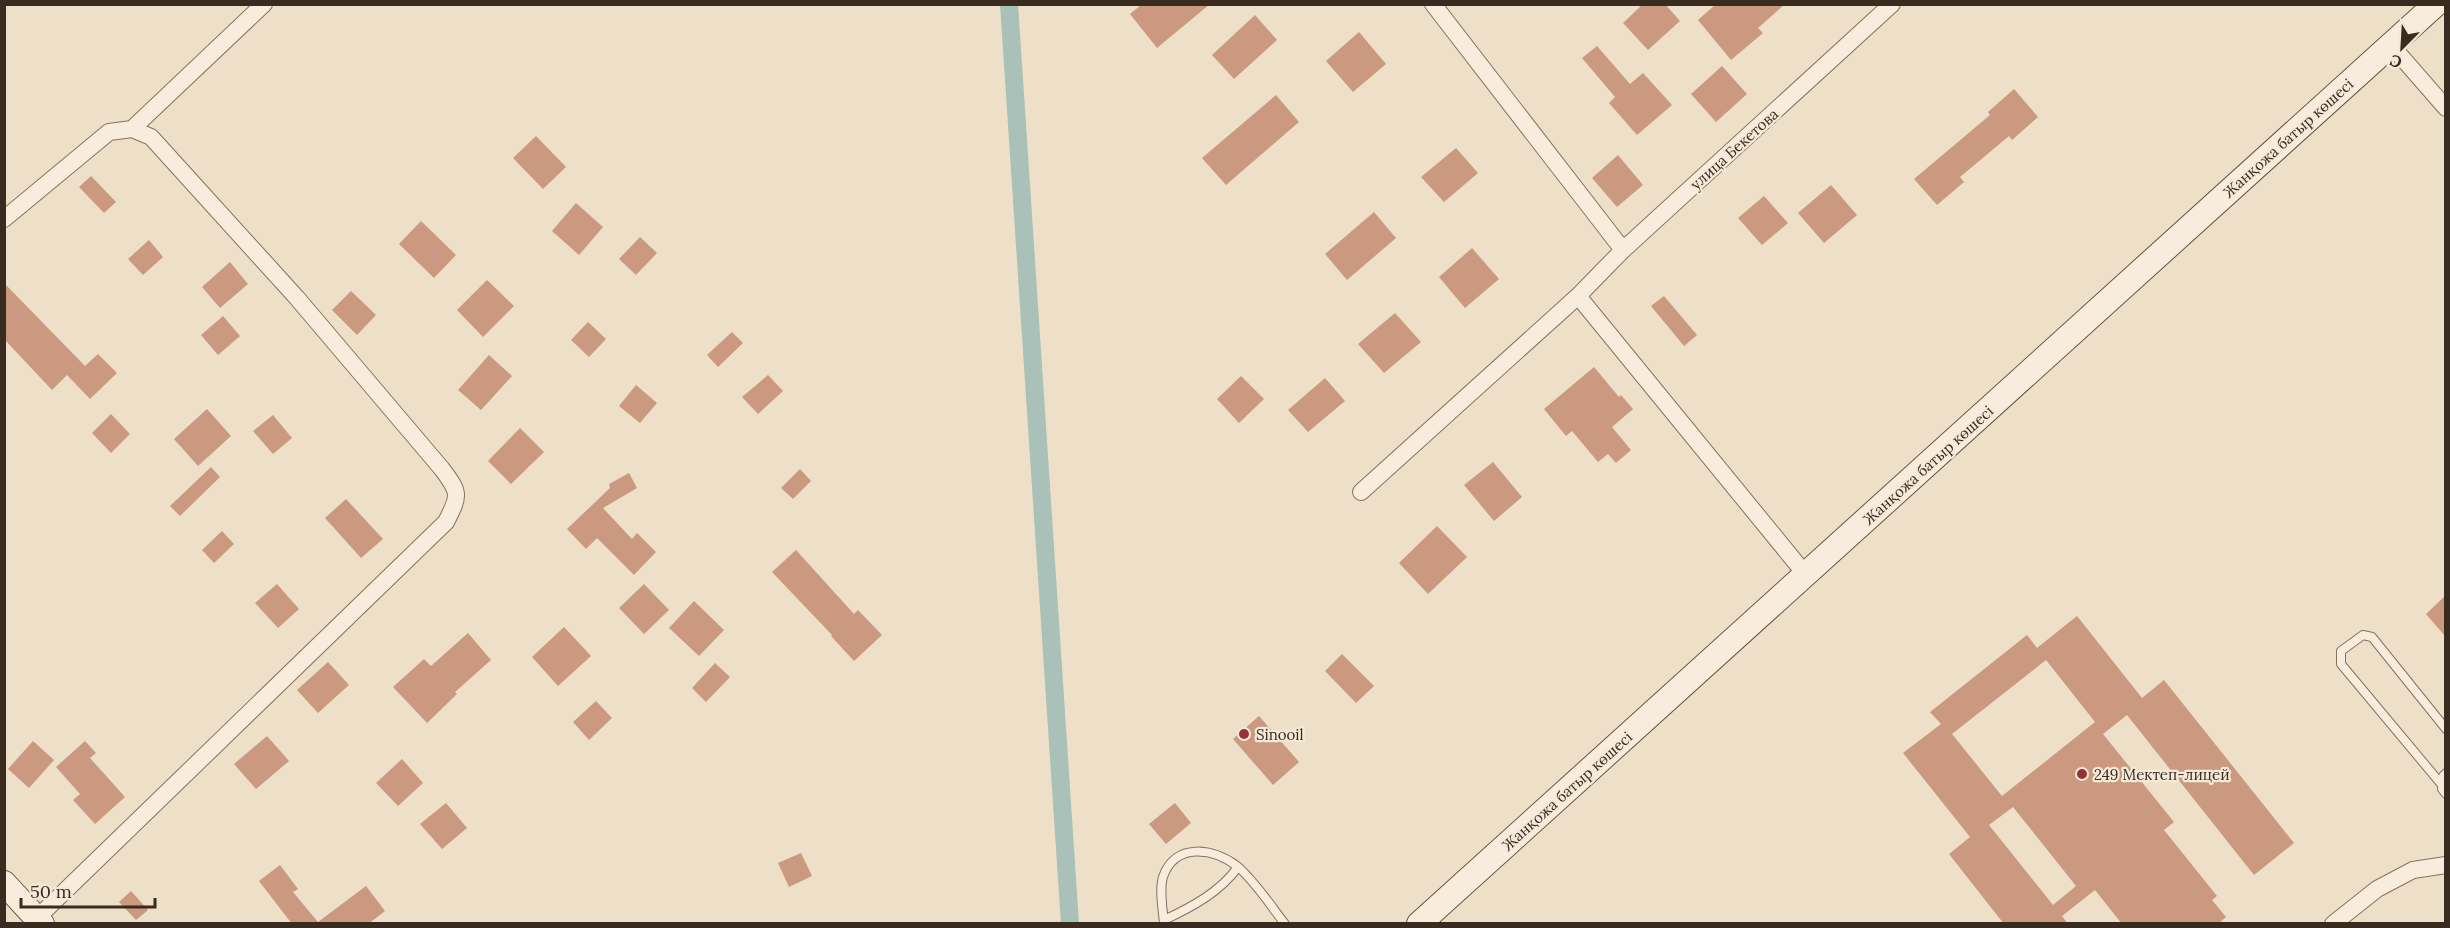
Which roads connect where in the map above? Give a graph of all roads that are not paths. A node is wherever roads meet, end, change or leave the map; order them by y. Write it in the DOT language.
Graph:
graph roads {
  1 [pos="264,4"];
  2 [pos="1433,4"];
  3 [pos="1892,4"];
  4 [pos="2436,4"];
  5 [pos="2391,45"];
  6 [pos="2445,108"];
  7 [pos="132,129"];
  8 [pos="5,217"];
  9 [pos="1623,250"];
  10 [pos="1578,296"];
  11 [pos="1361,492"];
  12 [pos="1806,575"];
  13 [pos="2445,729"];
  14 [pos="2445,773"];
  15 [pos="2442,784"];
  16 [pos="2445,794"];
  17 [pos="2445,865"];
  18 [pos="1238,867"];
  19 [pos="4,883"];
  20 [pos="39,921"];
  21 [pos="1164,922"];
  22 [pos="1285,924"];
  23 [pos="1419,924"];
  24 [pos="2333,924"];
  1 -- 7 [label="street"];
  2 -- 9 [label="street"];
  3 -- 9 [label="street, улица Бекетова"];
  4 -- 5 [label="street, Жанқожа батыр көшесі"];
  5 -- 6 [label="street"];
  5 -- 12 [label="street, Жанқожа батыр көшесі"];
  7 -- 8 [label="street"];
  7 -- 20 [label="street"];
  9 -- 10 [label="street, улица Бекетова"];
  10 -- 11 [label="street, улица Бекетова"];
  10 -- 12 [label="street"];
  12 -- 23 [label="street, Жанқожа батыр көшесі"];
  13 -- 15 [label="lane"];
  14 -- 15 [label="lane"];
  15 -- 16 [label="lane"];
  17 -- 24 [label="street"];
  18 -- 21 [label="lane"];
  18 -- 21 [label="lane"];
  18 -- 22 [label="lane"];
  19 -- 20 [label="street"];
}
